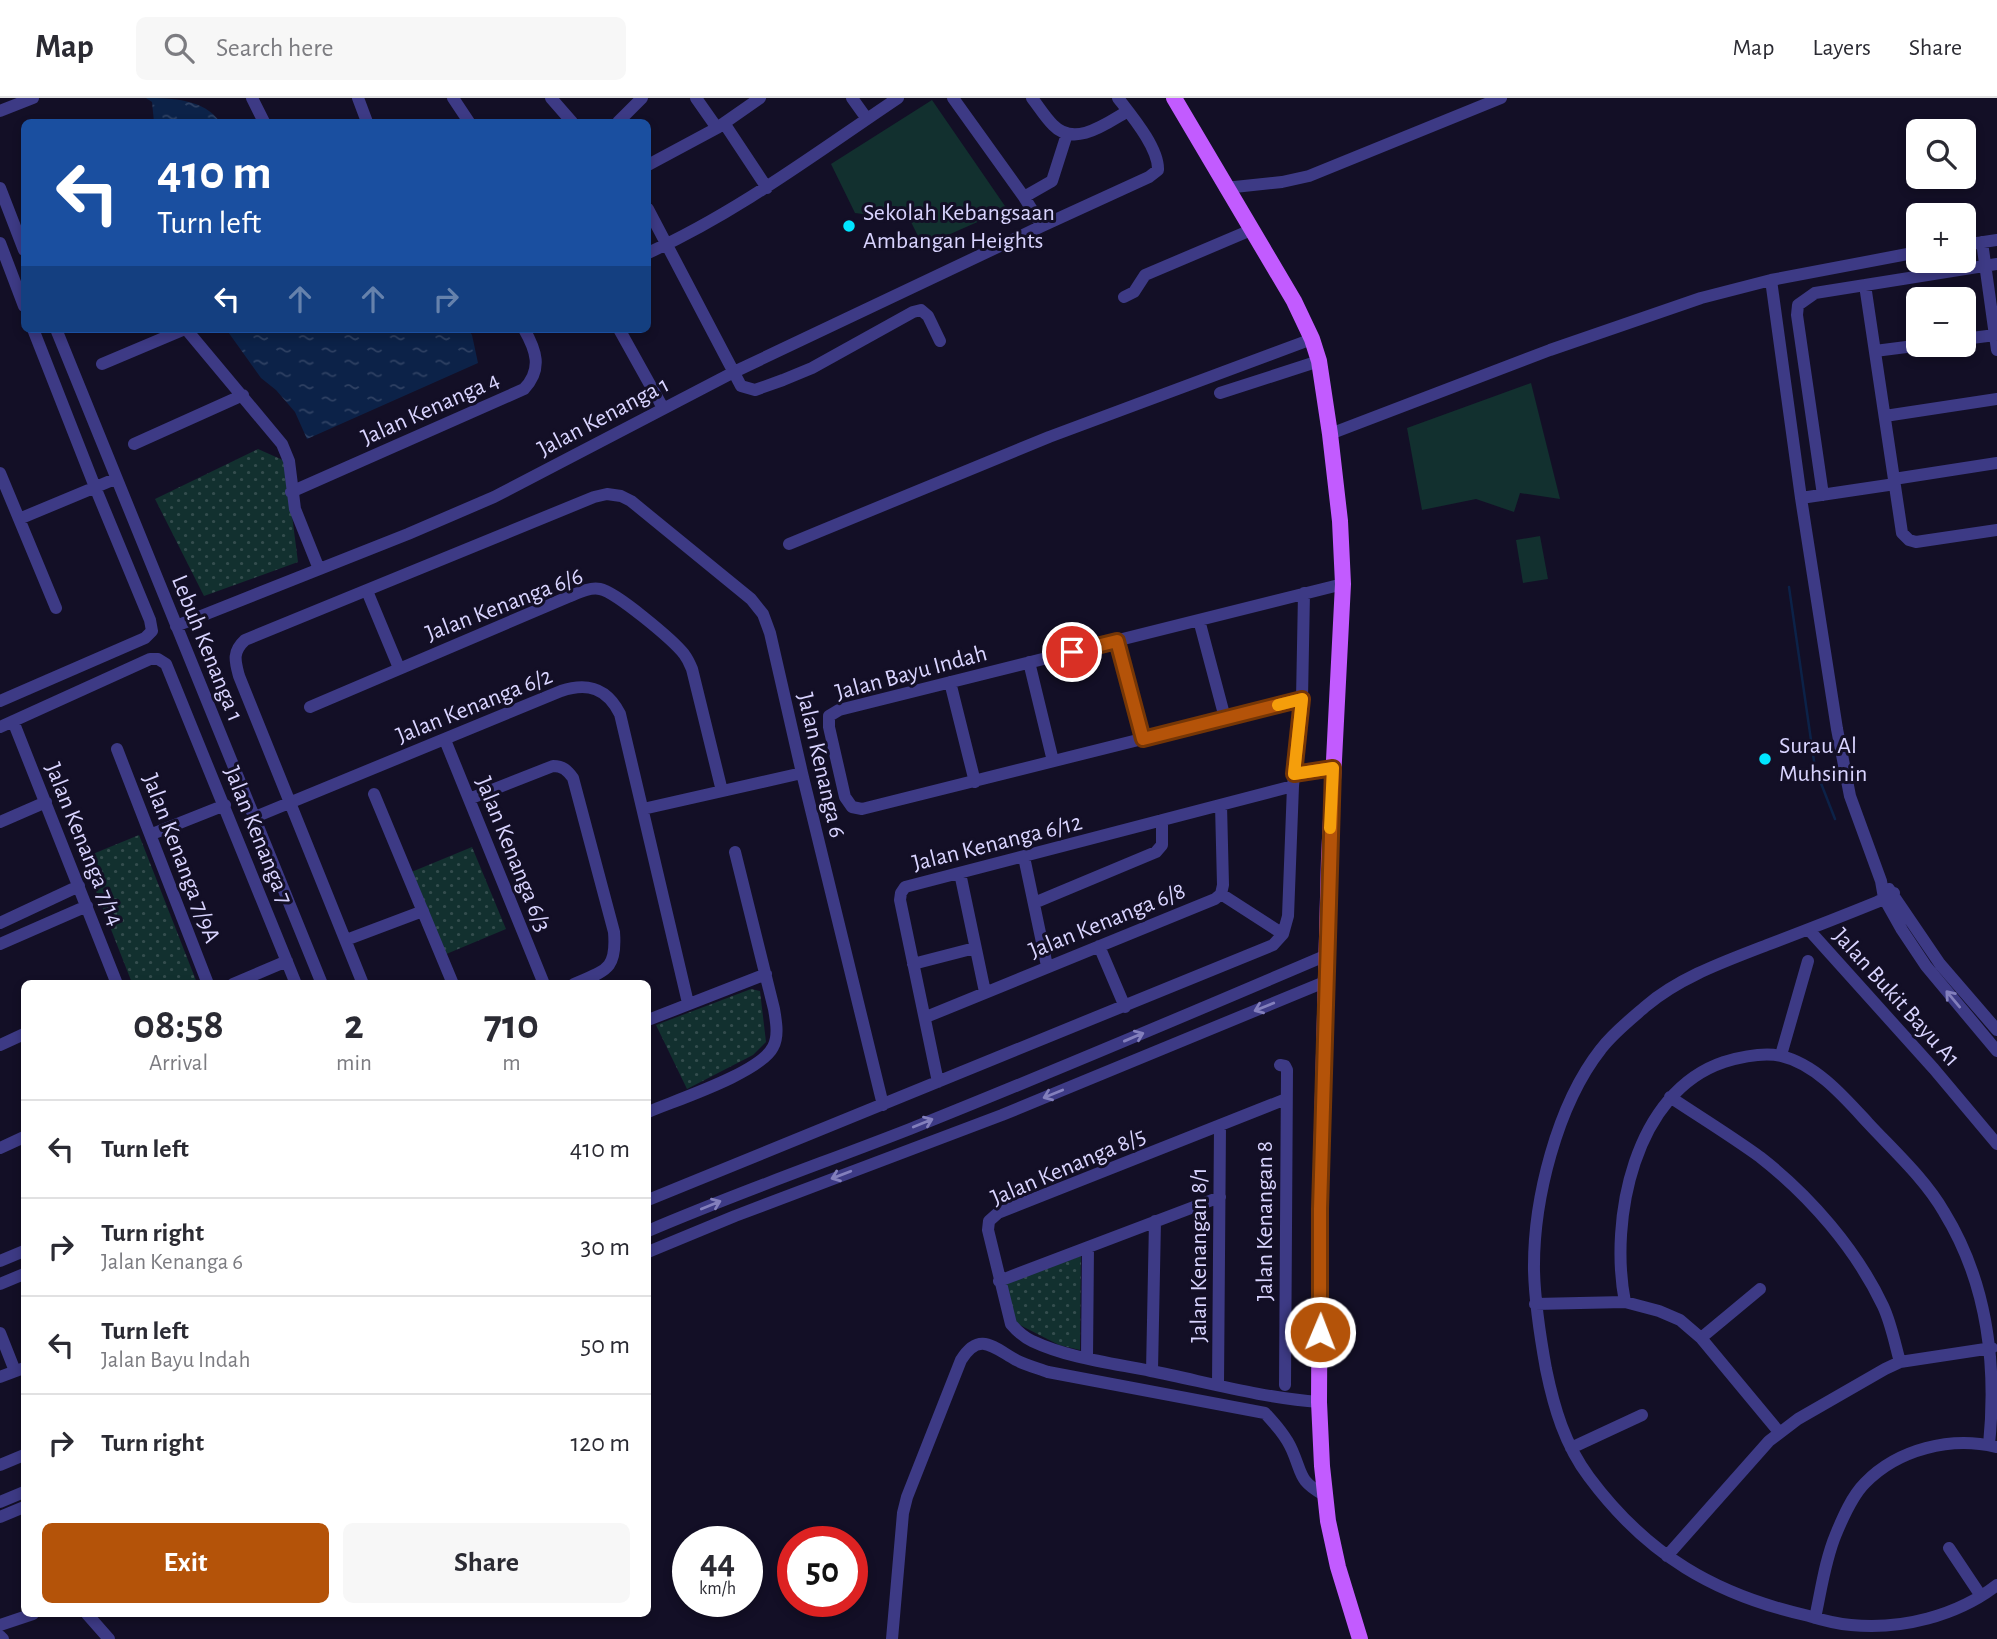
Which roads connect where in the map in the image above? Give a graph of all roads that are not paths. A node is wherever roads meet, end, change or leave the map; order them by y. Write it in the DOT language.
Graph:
graph roads {
  1 [pos="33,98"];
  2 [pos="252,98"];
  3 [pos="358,98"];
  4 [pos="453,98"];
  5 [pos="551,98"];
  6 [pos="642,98"];
  7 [pos="696,98"];
  8 [pos="760,98"];
  9 [pos="852,98"];
  10 [pos="898,98"];
  11 [pos="953,98"];
  12 [pos="1032,98"];
  13 [pos="1118,98"];
  14 [pos="1174,98"];
  15 [pos="1501,98"];
  16 [pos="0,111"];
  17 [pos="1128,111"];
  18 [pos="262,119"];
  19 [pos="366,119"];
  20 [pos="467,119"];
  21 [pos="569,119"];
  22 [pos="621,119"];
  23 [pos="867,119"];
  24 [pos="720,125"];
  25 [pos="1067,134"];
  26 [pos="651,163"];
  27 [pos="0,188"];
  28 [pos="767,188"];
  29 [pos="1225,188"];
  30 [pos="1024,197"];
  31 [pos="651,215"];
  32 [pos="1042,226"];
  33 [pos="1251,230"];
  34 [pos="1997,240"];
  35 [pos="21,242"];
  36 [pos="1982,242"];
  37 [pos="0,243"];
  38 [pos="1976,243"];
  39 [pos="666,245"];
  40 [pos="651,252"];
  41 [pos="1906,254"];
  42 [pos="1991,265"];
  43 [pos="1771,280"];
  44 [pos="1865,285"];
  45 [pos="1124,297"];
  46 [pos="21,298"];
  47 [pos="35,333"];
  48 [pos="58,333"];
  49 [pos="176,333"];
  50 [pos="189,333"];
  51 [pos="526,333"];
  52 [pos="621,333"];
  53 [pos="1995,335"];
  54 [pos="1976,337"];
  55 [pos="1312,339"];
  56 [pos="940,341"];
  57 [pos="1906,347"];
  58 [pos="1997,350"];
  59 [pos="1875,351"];
  60 [pos="1319,361"];
  61 [pos="102,365"];
  62 [pos="734,372"];
  63 [pos="1220,393"];
  64 [pos="243,395"];
  65 [pos="1997,399"];
  66 [pos="663,408"];
  67 [pos="1885,416"];
  68 [pos="1330,434"];
  69 [pos="134,444"];
  70 [pos="1997,463"];
  71 [pos="0,473"];
  72 [pos="115,479"];
  73 [pos="1895,482"];
  74 [pos="95,487"];
  75 [pos="291,492"];
  76 [pos="1824,495"];
  77 [pos="1801,498"];
  78 [pos="19,519"];
  79 [pos="1997,530"];
  80 [pos="789,544"];
  81 [pos="319,569"];
  82 [pos="1343,584"];
  83 [pos="367,591"];
  84 [pos="1304,593"];
  85 [pos="56,608"];
  86 [pos="1199,620"];
  87 [pos="176,626"];
  88 [pos="1117,641"];
  89 [pos="1029,662"];
  90 [pos="399,668"];
  91 [pos="950,682"];
  92 [pos="2,696"];
  93 [pos="1302,699"];
  94 [pos="310,707"];
  95 [pos="1225,718"];
  96 [pos="13,721"];
  97 [pos="0,727"];
  98 [pos="1143,739"];
  99 [pos="445,740"];
  100 [pos="117,749"];
  101 [pos="1053,761"];
  102 [pos="1333,768"];
  103 [pos="802,773"];
  104 [pos="1294,780"];
  105 [pos="975,782"];
  106 [pos="722,791"];
  107 [pos="374,794"];
  108 [pos="469,799"];
  109 [pos="46,802"];
  110 [pos="289,803"];
  111 [pos="225,805"];
  112 [pos="1222,805"];
  113 [pos="642,809"];
  114 [pos="255,817"];
  115 [pos="1162,820"];
  116 [pos="0,822"];
  117 [pos="152,834"];
  118 [pos="734,852"];
  119 [pos="1024,857"];
  120 [pos="960,873"];
  121 [pos="79,886"];
  122 [pos="1221,894"];
  123 [pos="1889,896"];
  124 [pos="1034,903"];
  125 [pos="87,906"];
  126 [pos="423,911"];
  127 [pos="0,923"];
  128 [pos="1809,930"];
  129 [pos="1283,933"];
  130 [pos="346,940"];
  131 [pos="0,944"];
  132 [pos="1099,946"];
  133 [pos="975,948"];
  134 [pos="1328,955"];
  135 [pos="287,961"];
  136 [pos="1808,961"];
  137 [pos="913,964"];
  138 [pos="1047,966"];
  139 [pos="765,974"];
  140 [pos="115,980"];
  141 [pos="207,980"];
  142 [pos="242,980"];
  143 [pos="294,980"];
  144 [pos="320,980"];
  145 [pos="361,980"];
  146 [pos="451,980"];
  147 [pos="542,980"];
  148 [pos="583,980"];
  149 [pos="1327,981"];
  150 [pos="985,992"];
  151 [pos="688,1003"];
  152 [pos="1125,1007"];
  153 [pos="926,1017"];
  154 [pos="651,1019"];
  155 [pos="1997,1030"];
  156 [pos="21,1035"];
  157 [pos="0,1045"];
  158 [pos="1997,1051"];
  159 [pos="1781,1055"];
  160 [pos="1280,1065"];
  161 [pos="938,1083"];
  162 [pos="1670,1097"];
  163 [pos="1286,1099"];
  164 [pos="883,1105"];
  165 [pos="651,1111"];
  166 [pos="1220,1126"];
  167 [pos="21,1138"];
  168 [pos="1997,1144"];
  169 [pos="0,1148"];
  170 [pos="1220,1196"];
  171 [pos="651,1199"];
  172 [pos="1155,1221"];
  173 [pos="651,1230"];
  174 [pos="1087,1247"];
  175 [pos="651,1251"];
  176 [pos="21,1252"];
  177 [pos="0,1261"];
  178 [pos="21,1275"];
  179 [pos="999,1281"];
  180 [pos="0,1284"];
  181 [pos="1760,1289"];
  182 [pos="1625,1302"];
  183 [pos="1535,1304"];
  184 [pos="0,1333"];
  185 [pos="1701,1338"];
  186 [pos="1992,1348"];
  187 [pos="1087,1358"];
  188 [pos="1900,1362"];
  189 [pos="20,1369"];
  190 [pos="1152,1371"];
  191 [pos="0,1377"];
  192 [pos="1218,1385"];
  193 [pos="1285,1385"];
  194 [pos="1319,1402"];
  195 [pos="1642,1415"];
  196 [pos="1779,1432"];
  197 [pos="1993,1446"];
  198 [pos="1571,1448"];
  199 [pos="21,1456"];
  200 [pos="0,1465"];
  201 [pos="21,1493"];
  202 [pos="1324,1495"];
  203 [pos="0,1502"];
  204 [pos="21,1508"];
  205 [pos="0,1517"];
  206 [pos="1949,1548"];
  207 [pos="1667,1556"];
  208 [pos="1992,1592"];
  209 [pos="24,1617"];
  210 [pos="90,1617"];
  211 [pos="1815,1618"];
  212 [pos="0,1625"];
  213 [pos="109,1639"];
  214 [pos="892,1639"];
  215 [pos="1360,1639"];
  1 -- 16 [label="street"];
  2 -- 18 [label="street"];
  3 -- 19 [label="street"];
  4 -- 20 [label="street"];
  5 -- 21 [label="street"];
  6 -- 22 [label="street"];
  7 -- 24 [label="street"];
  8 -- 24 [label="street"];
  9 -- 23 [label="street"];
  10 -- 23 [label="street"];
  11 -- 30 [label="street"];
  12 -- 25 [label="street"];
  13 -- 17 [label="street"];
  14 -- 29 [label="main road"];
  15 -- 29 [label="street"];
  17 -- 25 [label="street"];
  17 -- 32 [label="street, Jalan Kenanga 1"];
  23 -- 28 [label="street"];
  24 -- 26 [label="street"];
  24 -- 28 [label="street"];
  25 -- 30 [label="street"];
  27 -- 35 [label="street"];
  28 -- 39 [label="street"];
  29 -- 33 [label="main road"];
  30 -- 32 [label="street"];
  31 -- 39 [label="street"];
  32 -- 62 [label="street, Jalan Kenanga 1"];
  33 -- 45 [label="street"];
  33 -- 55 [label="main road"];
  34 -- 36 [label="street"];
  36 -- 38 [label="street"];
  36 -- 42 [label="street"];
  37 -- 46 [label="street"];
  39 -- 40 [label="street"];
  39 -- 62 [label="street"];
  41 -- 43 [label="street"];
  42 -- 44 [label="street"];
  42 -- 53 [label="street"];
  43 -- 68 [label="street"];
  43 -- 77 [label="street"];
  44 -- 59 [label="street"];
  44 -- 76 [label="street"];
  47 -- 74 [label="street"];
  48 -- 72 [label="street, Lebuh Kenanga 1"];
  49 -- 61 [label="street"];
  50 -- 64 [label="street"];
  51 -- 75 [label="street, Jalan Kenanga 4"];
  52 -- 66 [label="street"];
  53 -- 54 [label="street"];
  53 -- 58 [label="street"];
  55 -- 60 [label="main road"];
  55 -- 80 [label="street"];
  56 -- 62 [label="street"];
  57 -- 59 [label="street"];
  59 -- 67 [label="street"];
  60 -- 63 [label="street"];
  60 -- 68 [label="main road"];
  62 -- 66 [label="street, Jalan Kenanga 1"];
  64 -- 69 [label="street"];
  64 -- 75 [label="street"];
  65 -- 67 [label="street"];
  66 -- 81 [label="street, Jalan Kenanga 1"];
  67 -- 73 [label="street"];
  68 -- 82 [label="main road"];
  70 -- 73 [label="street"];
  71 -- 78 [label="street"];
  72 -- 74 [label="street"];
  72 -- 87 [label="street, Lebuh Kenanga 1"];
  73 -- 76 [label="street"];
  73 -- 79 [label="street"];
  74 -- 78 [label="street"];
  74 -- 92 [label="street"];
  75 -- 81 [label="street"];
  76 -- 77 [label="street"];
  77 -- 123 [label="street"];
  78 -- 85 [label="street"];
  81 -- 87 [label="street, Jalan Kenanga 1"];
  82 -- 84 [label="street, Jalan Bayu Indah"];
  82 -- 102 [label="main road"];
  83 -- 90 [label="street"];
  83 -- 103 [label="street, Jalan Kenanga 6"];
  83 -- 110 [label="street, Jalan Kenanga 6"];
  84 -- 86 [label="street, Jalan Bayu Indah"];
  84 -- 93 [label="street"];
  86 -- 88 [label="street, Jalan Bayu Indah"];
  86 -- 95 [label="street"];
  87 -- 114 [label="street, Lebuh Kenanga 1"];
  88 -- 89 [label="street, Jalan Bayu Indah"];
  88 -- 98 [label="street"];
  89 -- 91 [label="street, Jalan Bayu Indah"];
  89 -- 101 [label="street"];
  90 -- 94 [label="street, Jalan Kenanga 6/6"];
  90 -- 106 [label="street, Jalan Kenanga 6/6"];
  91 -- 105 [label="street"];
  91 -- 105 [label="street, Jalan Bayu Indah"];
  93 -- 95 [label="street, Jalan Bayu Indah"];
  93 -- 104 [label="street"];
  95 -- 98 [label="street, Jalan Bayu Indah"];
  96 -- 97 [label="street"];
  96 -- 109 [label="street, Jalan Kenanga 7/14"];
  96 -- 111 [label="street, Jalan Kenanga 7"];
  98 -- 101 [label="street, Jalan Bayu Indah"];
  99 -- 108 [label="street, Jalan Kenanga 6/3"];
  99 -- 110 [label="street, Jalan Kenanga 6/2"];
  99 -- 113 [label="street, Jalan Kenanga 6/2"];
  100 -- 117 [label="street, Jalan Kenanga 7/9A"];
  101 -- 105 [label="street, Jalan Bayu Indah"];
  102 -- 104 [label="street, Jalan Kenanga 6/12"];
  102 -- 134 [label="main road"];
  103 -- 106 [label="street"];
  103 -- 164 [label="street, Jalan Kenanga 6"];
  104 -- 112 [label="street, Jalan Kenanga 6/12"];
  104 -- 129 [label="street"];
  106 -- 113 [label="street"];
  107 -- 126 [label="street"];
  108 -- 147 [label="street, Jalan Kenanga 6/3"];
  108 -- 148 [label="street"];
  109 -- 116 [label="street"];
  109 -- 121 [label="street, Jalan Kenanga 7/14"];
  110 -- 114 [label="street, Jalan Kenanga 6/2"];
  110 -- 130 [label="street, Jalan Kenanga 6"];
  111 -- 117 [label="street"];
  111 -- 135 [label="street, Jalan Kenanga 7"];
  112 -- 115 [label="street, Jalan Kenanga 6/12"];
  112 -- 122 [label="street, Jalan Kenanga 6/8"];
  113 -- 151 [label="street, Jalan Kenanga 6/2"];
  114 -- 144 [label="street, Lebuh Kenanga 1"];
  115 -- 119 [label="street, Jalan Kenanga 6/12"];
  115 -- 124 [label="street"];
  117 -- 141 [label="street, Jalan Kenanga 7/9A"];
  118 -- 139 [label="street"];
  119 -- 120 [label="street, Jalan Kenanga 6/12"];
  119 -- 124 [label="street"];
  120 -- 133 [label="street"];
  120 -- 137 [label="street, Jalan Kenanga 6/12"];
  121 -- 125 [label="street, Jalan Kenanga 7/14"];
  121 -- 127 [label="street"];
  122 -- 129 [label="street"];
  122 -- 132 [label="street, Jalan Kenanga 6/8"];
  123 -- 128 [label="street"];
  123 -- 155 [label="street"];
  158 -- 123 [label="street, one-way"];
  124 -- 138 [label="street"];
  125 -- 131 [label="street"];
  125 -- 140 [label="street, Jalan Kenanga 7/14"];
  126 -- 130 [label="street"];
  126 -- 146 [label="street"];
  128 -- 168 [label="street, Jalan Bukit Bayu A1"];
  128 -- 183 [label="street, Jalan Bukit Bayu A1"];
  129 -- 152 [label="street"];
  130 -- 145 [label="street, Jalan Kenanga 6"];
  132 -- 138 [label="street, Jalan Kenanga 6/8"];
  132 -- 152 [label="street"];
  133 -- 137 [label="street"];
  133 -- 150 [label="street"];
  134 -- 149 [label="main road"];
  173 -- 134 [label="street, one-way"];
  135 -- 142 [label="street"];
  135 -- 143 [label="street, Jalan Kenanga 7"];
  136 -- 159 [label="street"];
  137 -- 153 [label="street, Jalan Kenanga 6/12"];
  138 -- 150 [label="street, Jalan Kenanga 6/8"];
  139 -- 151 [label="street"];
  139 -- 165 [label="street"];
  149 -- 175 [label="street, one-way"];
  149 -- 194 [label="main road"];
  150 -- 153 [label="street, Jalan Kenanga 6/8"];
  151 -- 154 [label="street"];
  152 -- 161 [label="street"];
  153 -- 161 [label="street, Jalan Kenanga 6/12"];
  156 -- 157 [label="street"];
  159 -- 162 [label="street"];
  159 -- 186 [label="street"];
  160 -- 163 [label="street, Jalan Kenangan 8"];
  161 -- 164 [label="street"];
  162 -- 182 [label="street"];
  162 -- 188 [label="street"];
  163 -- 166 [label="street, Jalan Kenanga 8/5"];
  163 -- 193 [label="street, Jalan Kenangan 8"];
  164 -- 171 [label="street"];
  166 -- 170 [label="street, Jalan Kenangan 8/1"];
  166 -- 179 [label="street, Jalan Kenanga 8/5"];
  167 -- 169 [label="street"];
  170 -- 172 [label="street"];
  170 -- 192 [label="street, Jalan Kenangan 8/1"];
  172 -- 174 [label="street"];
  172 -- 190 [label="street"];
  174 -- 179 [label="street"];
  174 -- 187 [label="street"];
  176 -- 177 [label="street"];
  178 -- 180 [label="street"];
  179 -- 187 [label="street, Jalan Kenanga 8/5"];
  181 -- 185 [label="street"];
  182 -- 183 [label="street"];
  182 -- 185 [label="street"];
  183 -- 198 [label="street, Jalan Bukit Bayu A1"];
  184 -- 189 [label="street"];
  185 -- 196 [label="street"];
  186 -- 188 [label="street"];
  186 -- 197 [label="street"];
  187 -- 190 [label="street, Jalan Kenanga 8/5"];
  188 -- 196 [label="street"];
  189 -- 191 [label="street"];
  190 -- 192 [label="street, Jalan Kenanga 8/5"];
  192 -- 194 [label="street, Jalan Kenanga 8/5"];
  194 -- 202 [label="main road"];
  195 -- 198 [label="street"];
  196 -- 207 [label="street"];
  197 -- 211 [label="street"];
  198 -- 207 [label="street, Jalan Bukit Bayu A1"];
  199 -- 200 [label="street"];
  201 -- 203 [label="street"];
  202 -- 214 [label="street"];
  202 -- 215 [label="main road"];
  204 -- 205 [label="street"];
  206 -- 208 [label="street"];
  207 -- 211 [label="street, Jalan Bukit Bayu A1"];
  208 -- 211 [label="street, Jalan Bukit Bayu A1"];
  209 -- 212 [label="street"];
  210 -- 213 [label="street"];
}
